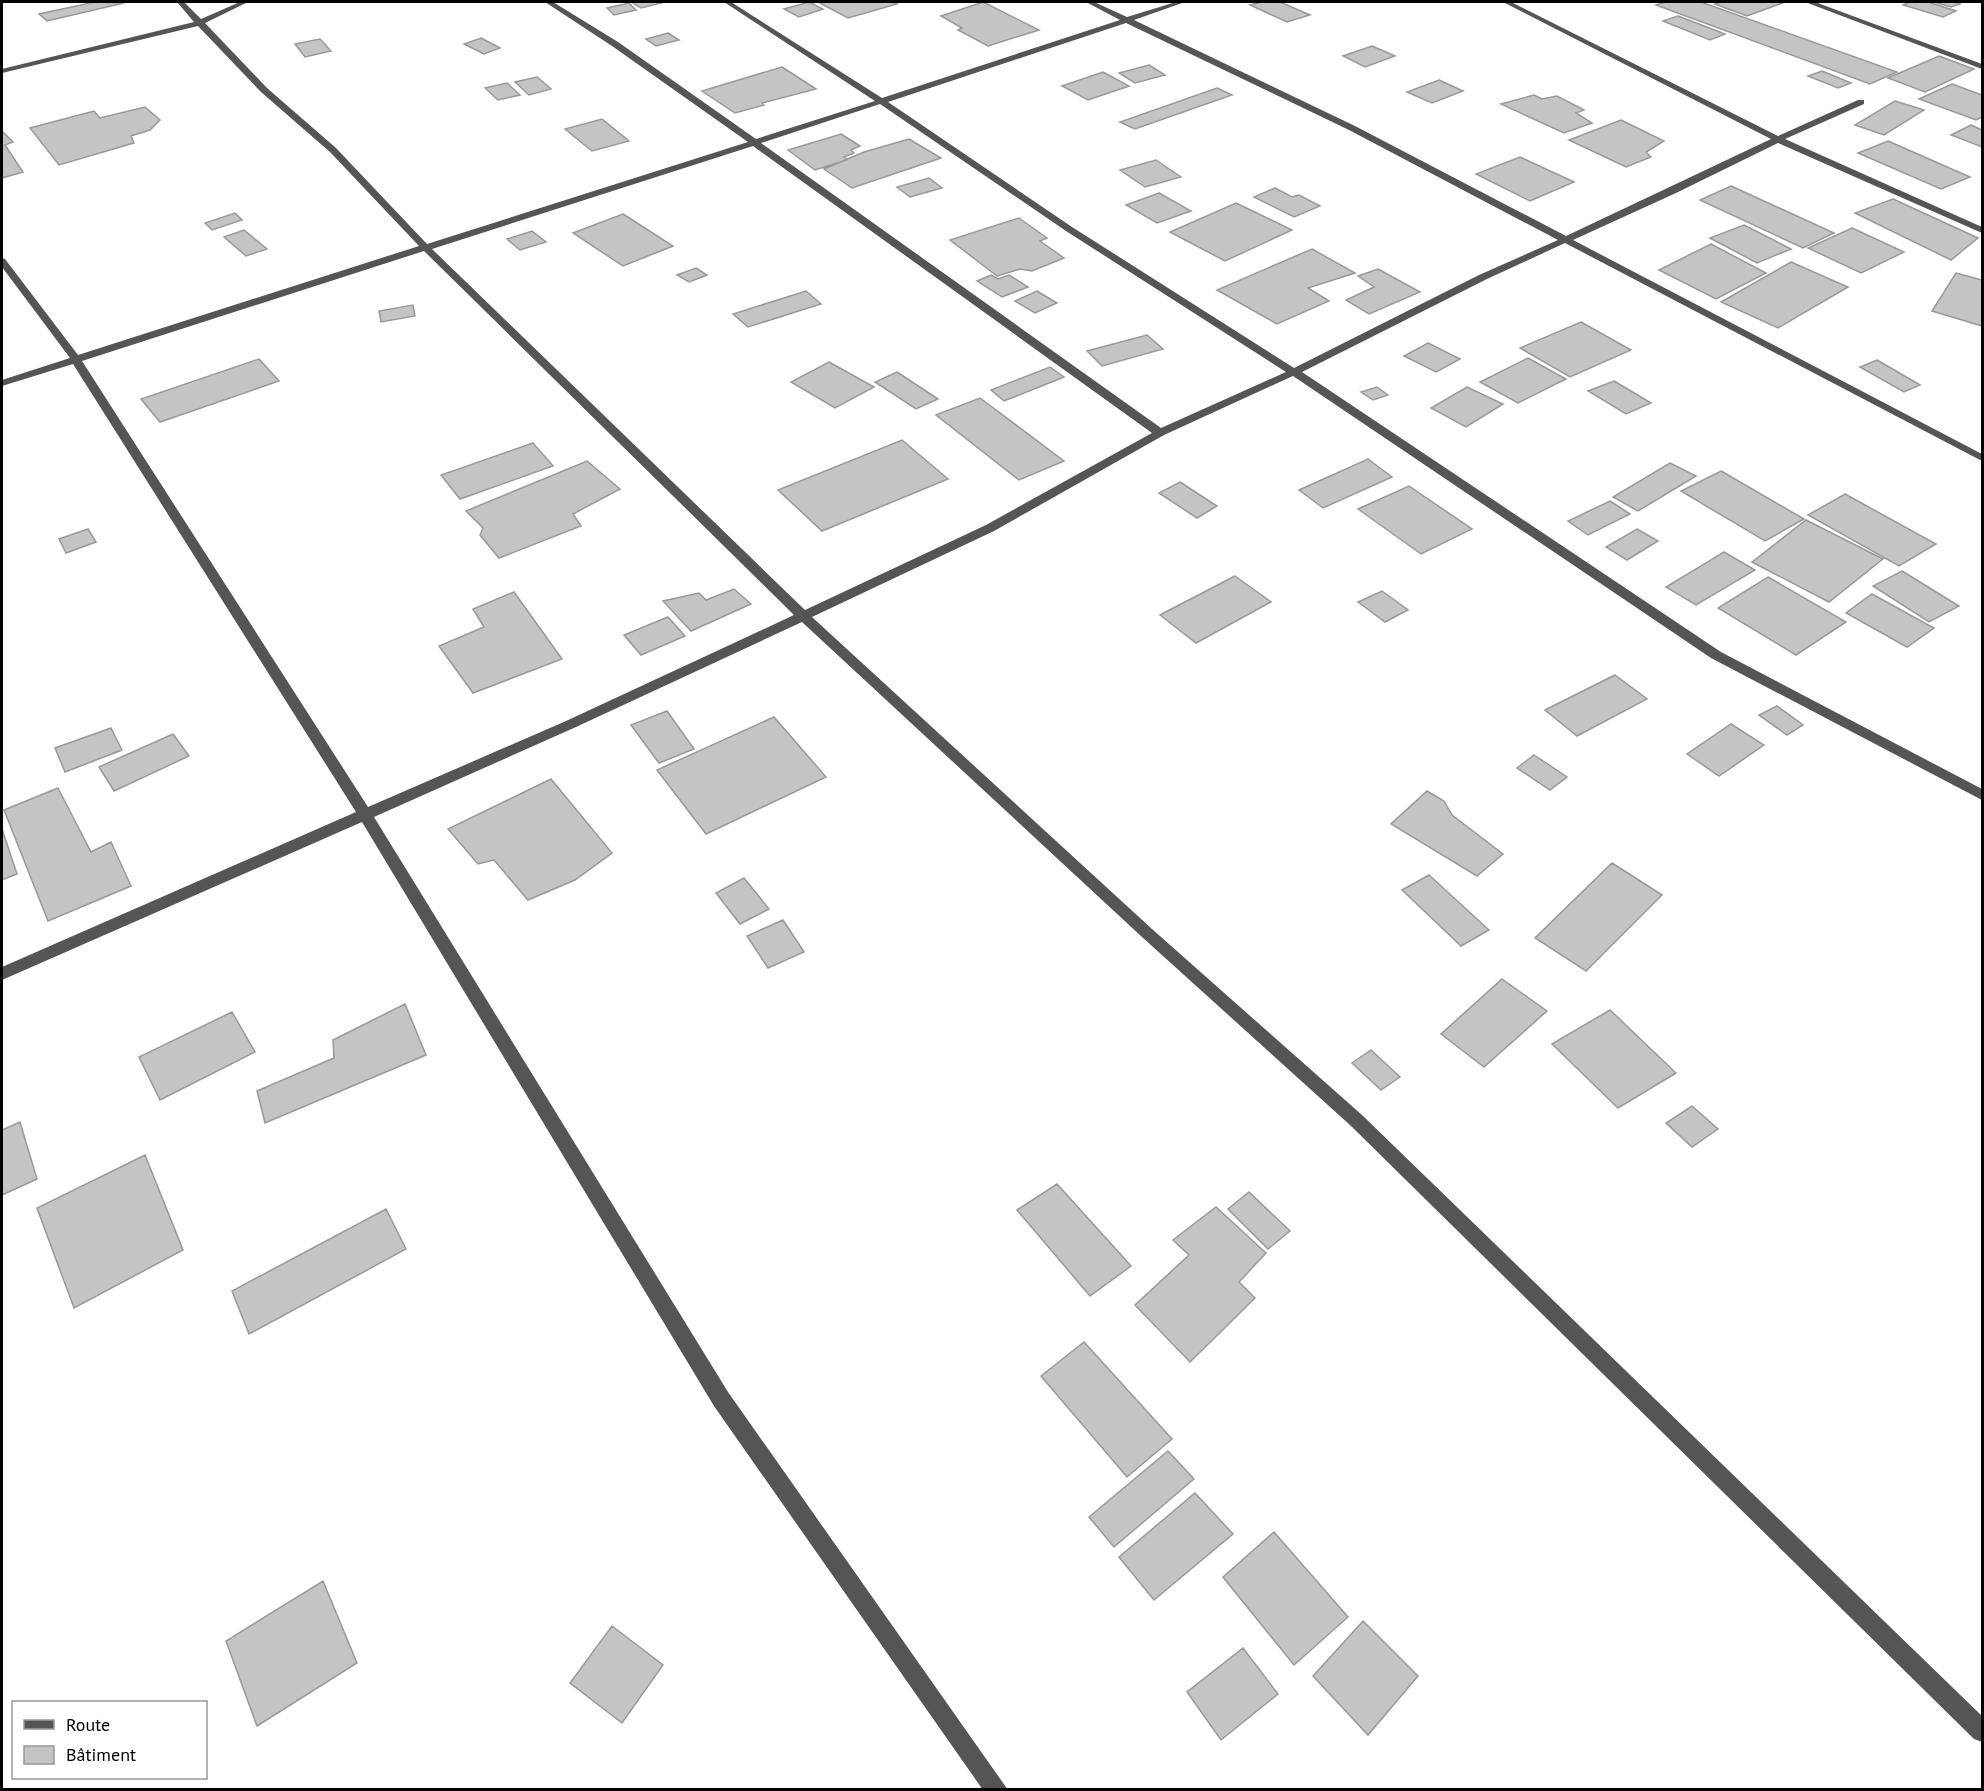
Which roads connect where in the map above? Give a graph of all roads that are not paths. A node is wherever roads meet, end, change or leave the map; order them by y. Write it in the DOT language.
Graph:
graph roads {
  1 [pos="180,2"];
  2 [pos="245,2"];
  3 [pos="548,2"];
  4 [pos="727,2"];
  5 [pos="1089,2"];
  6 [pos="1182,2"];
  7 [pos="1506,2"];
  8 [pos="1809,2"];
  9 [pos="1127,20"];
  10 [pos="199,23"];
  11 [pos="1983,67"];
  12 [pos="2,71"];
  13 [pos="881,101"];
  14 [pos="1861,102"];
  15 [pos="1776,140"];
  16 [pos="753,142"];
  17 [pos="1983,230"];
  18 [pos="1566,239"];
  19 [pos="424,247"];
  20 [pos="2,261"];
  21 [pos="75,358"];
  22 [pos="1294,372"];
  23 [pos="2,383"];
  24 [pos="1160,433"];
  25 [pos="1983,458"];
  26 [pos="803,616"];
  27 [pos="1983,795"];
  28 [pos="364,813"];
  29 [pos="2,974"];
  30 [pos="1983,1731"];
  31 [pos="997,1790"];
  1 -- 10 [label="street"];
  2 -- 10 [label="street"];
  3 -- 16 [label="street"];
  4 -- 13 [label="street"];
  5 -- 9 [label="street"];
  6 -- 9 [label="street"];
  7 -- 15 [label="street"];
  8 -- 11 [label="street"];
  9 -- 13 [label="street"];
  9 -- 18 [label="street"];
  10 -- 12 [label="street"];
  10 -- 19 [label="street"];
  13 -- 16 [label="street"];
  13 -- 22 [label="street"];
  14 -- 15 [label="street"];
  15 -- 17 [label="street"];
  15 -- 18 [label="street"];
  16 -- 19 [label="street"];
  16 -- 24 [label="street"];
  18 -- 22 [label="street"];
  18 -- 25 [label="street"];
  19 -- 21 [label="street"];
  19 -- 26 [label="street"];
  20 -- 21 [label="street"];
  21 -- 23 [label="street"];
  21 -- 28 [label="street"];
  22 -- 24 [label="street"];
  22 -- 27 [label="street"];
  24 -- 26 [label="street"];
  26 -- 28 [label="street"];
  26 -- 30 [label="street"];
  28 -- 29 [label="street"];
  28 -- 31 [label="street"];
}
